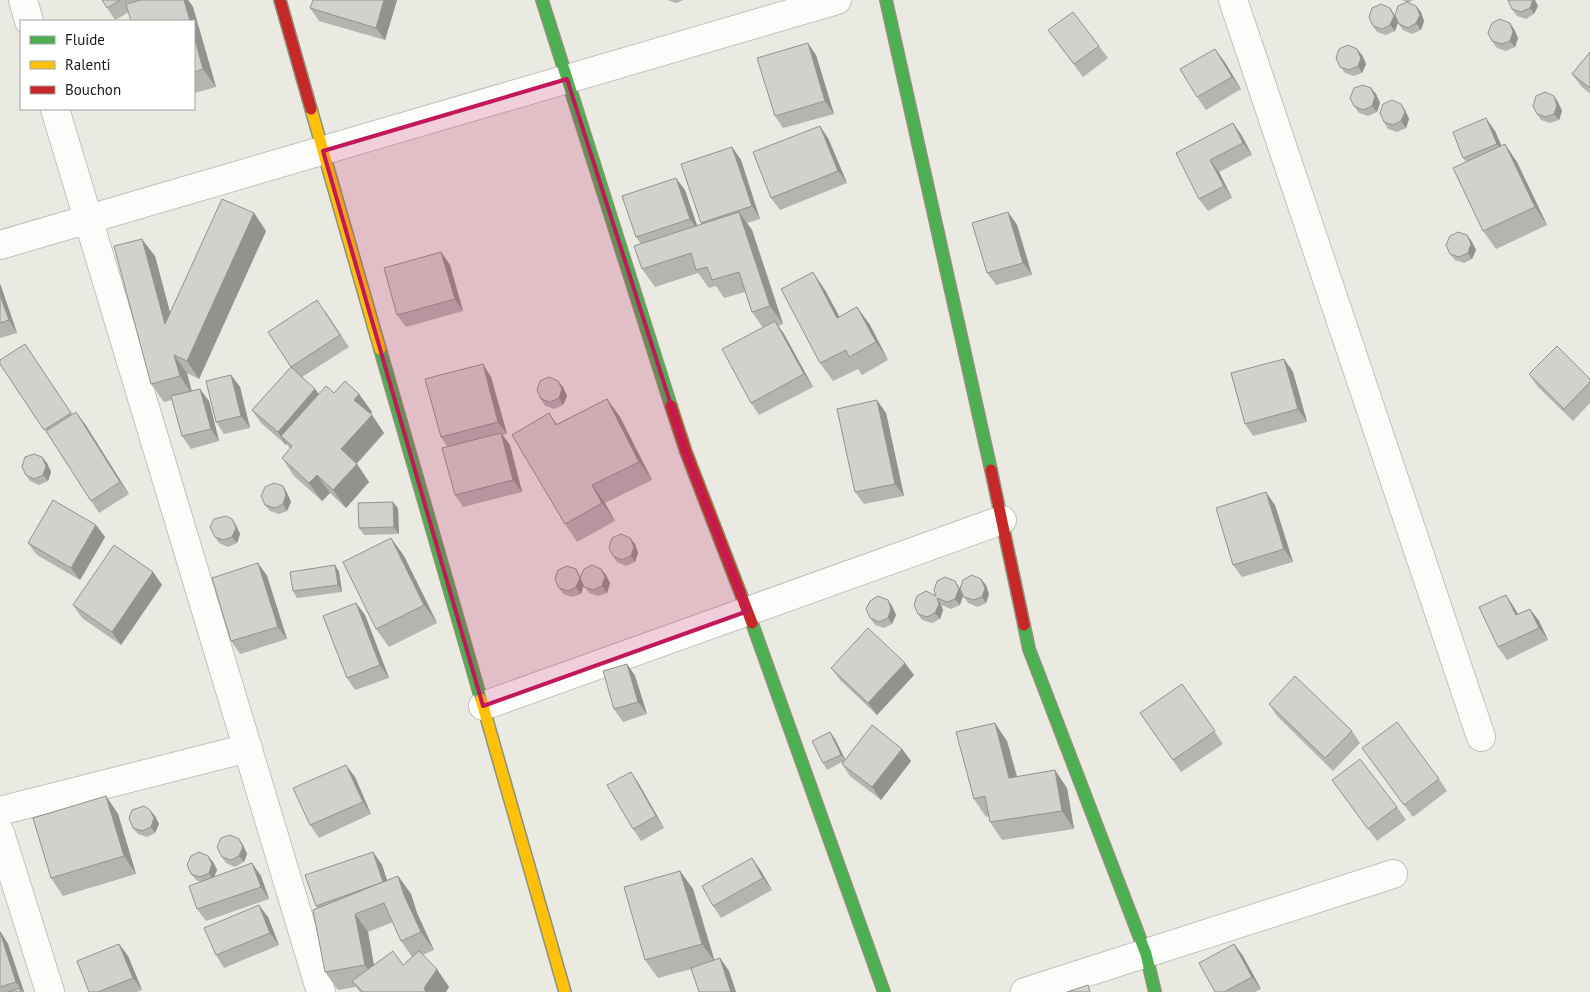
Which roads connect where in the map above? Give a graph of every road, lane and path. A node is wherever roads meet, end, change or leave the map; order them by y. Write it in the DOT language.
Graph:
graph roads {
  1 [pos="23,0"];
  2 [pos="280,0"];
  3 [pos="542,0"];
  4 [pos="838,0"];
  5 [pos="886,0"];
  6 [pos="1233,0"];
  7 [pos="30,20"];
  8 [pos="567,79"];
  9 [pos="55,110"];
  10 [pos="323,151"];
  11 [pos="87,220"];
  12 [pos="0,245"];
  13 [pos="1002,520"];
  14 [pos="748,610"];
  15 [pos="483,706"];
  16 [pos="1482,737"];
  17 [pos="248,748"];
  18 [pos="0,811"];
  19 [pos="0,833"];
  20 [pos="1393,874"];
  21 [pos="1146,954"];
  22 [pos="50,992"];
  23 [pos="321,992"];
  24 [pos="565,992"];
  25 [pos="884,992"];
  26 [pos="1025,992"];
  27 [pos="1156,992"];
  1 -- 7 [label="street"];
  2 -- 10 [label="street"];
  3 -- 8 [label="street"];
  4 -- 8 [label="street"];
  5 -- 13 [label="street"];
  6 -- 16 [label="street"];
  8 -- 10 [label="street"];
  8 -- 14 [label="street"];
  9 -- 11 [label="street"];
  10 -- 11 [label="street"];
  10 -- 15 [label="street"];
  11 -- 12 [label="street"];
  11 -- 17 [label="street"];
  13 -- 14 [label="street"];
  13 -- 21 [label="street"];
  14 -- 15 [label="street"];
  14 -- 25 [label="street"];
  15 -- 24 [label="street"];
  17 -- 18 [label="street"];
  17 -- 23 [label="street"];
  19 -- 22 [label="street"];
  20 -- 21 [label="street"];
  21 -- 26 [label="street"];
  21 -- 27 [label="street"];
}
